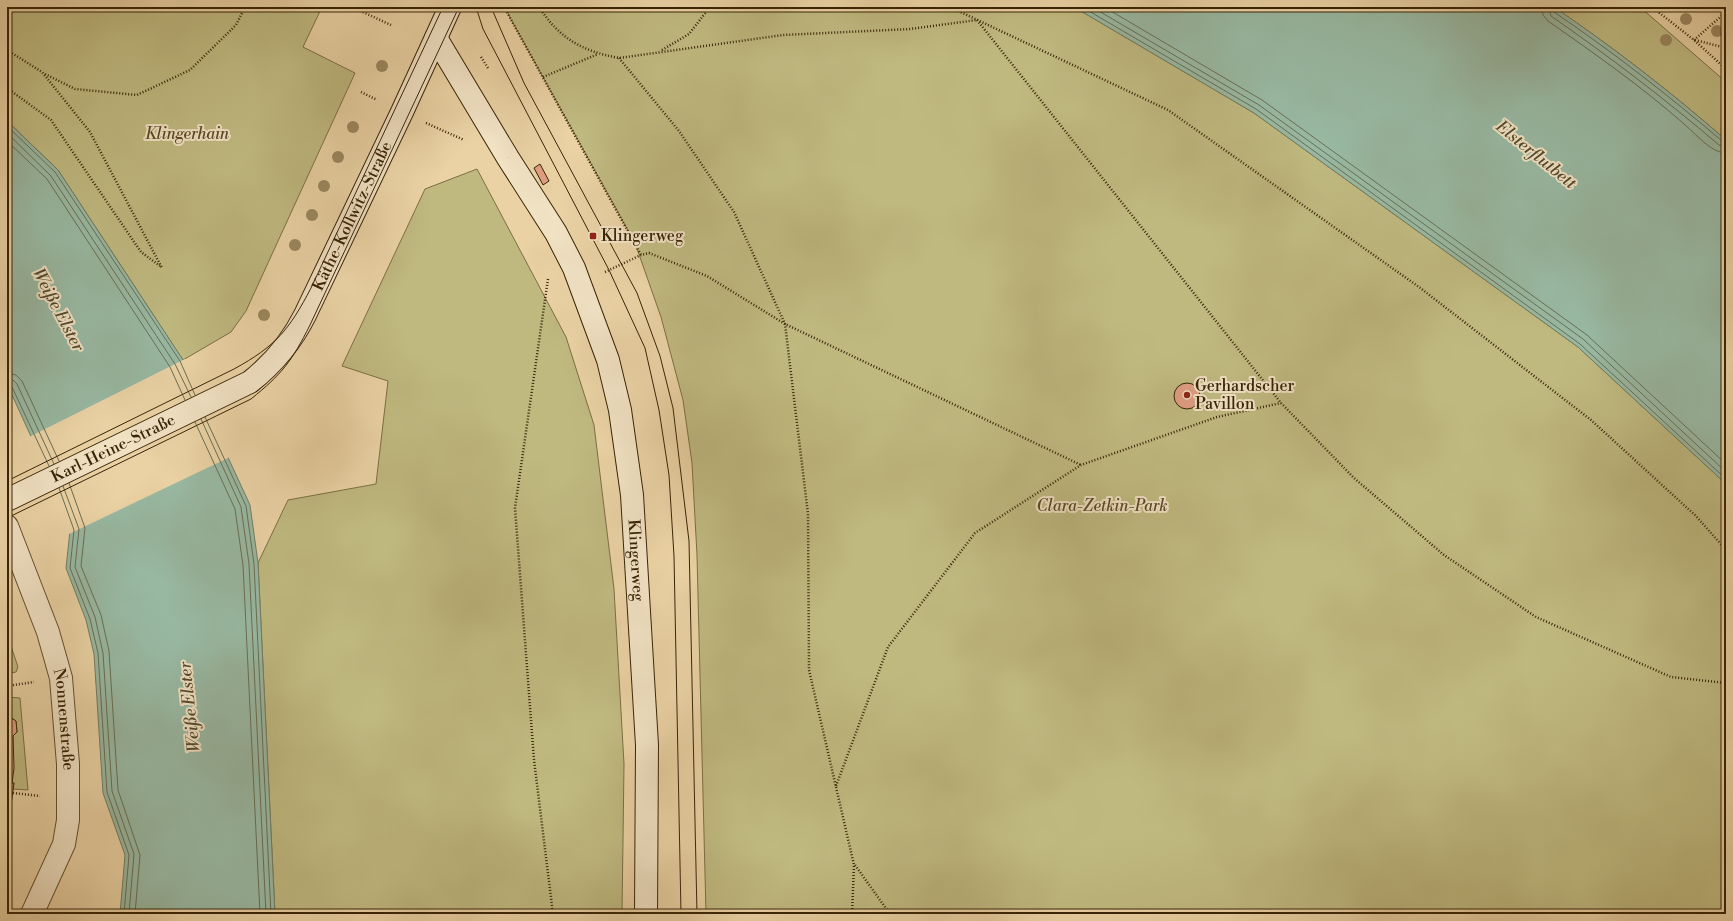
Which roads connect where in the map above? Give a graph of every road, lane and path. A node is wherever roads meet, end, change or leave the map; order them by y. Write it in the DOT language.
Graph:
graph roads {
  1 [pos="245,7"];
  2 [pos="352,7"];
  3 [pos="450,7"];
  4 [pos="504,7"];
  5 [pos="539,7"];
  6 [pos="710,7"];
  7 [pos="950,7"];
  8 [pos="1652,7"];
  9 [pos="1723,7"];
  10 [pos="1726,11"];
  11 [pos="977,20"];
  12 [pos="391,25"];
  13 [pos="436,38"];
  14 [pos="1694,40"];
  15 [pos="1726,48"];
  16 [pos="7,50"];
  17 [pos="660,51"];
  18 [pos="598,54"];
  19 [pos="619,58"];
  20 [pos="1726,69"];
  21 [pos="42,72"];
  22 [pos="543,77"];
  23 [pos="7,88"];
  24 [pos="641,255"];
  25 [pos="602,274"];
  26 [pos="548,278"];
  27 [pos="785,324"];
  28 [pos="219,397"];
  29 [pos="1281,403"];
  30 [pos="1081,465"];
  31 [pos="7,500"];
  32 [pos="7,526"];
  33 [pos="1726,550"];
  34 [pos="1726,683"];
  35 [pos="835,787"];
  36 [pos="854,865"];
  37 [pos="32,914"];
  38 [pos="553,914"];
  39 [pos="646,914"];
  40 [pos="852,914"];
  41 [pos="890,914"];
  1 -- 21 [label="path"];
  2 -- 12 [label="path"];
  3 -- 13 [label="main road, Käthe-Kollwitz-Straße"];
  4 -- 22 [label="path"];
  5 -- 18 [label="path"];
  6 -- 17 [label="path"];
  7 -- 11 [label="path"];
  8 -- 14 [label="path"];
  9 -- 10 [label="path"];
  10 -- 14 [label="path"];
  11 -- 17 [label="path"];
  11 -- 29 [label="path"];
  11 -- 33 [label="path"];
  13 -- 28 [label="main road, Käthe-Kollwitz-Straße"];
  13 -- 39 [label="main road, Klingerweg"];
  14 -- 15 [label="path"];
  14 -- 20 [label="path"];
  16 -- 21 [label="path"];
  17 -- 19 [label="path"];
  18 -- 19 [label="path"];
  18 -- 22 [label="path"];
  19 -- 27 [label="path"];
  21 -- 23 [label="path"];
  22 -- 24 [label="path"];
  24 -- 25 [label="path"];
  24 -- 27 [label="path"];
  26 -- 38 [label="path"];
  27 -- 30 [label="path"];
  27 -- 35 [label="path"];
  28 -- 31 [label="main road, Karl-Heine-Straße"];
  29 -- 30 [label="path"];
  29 -- 34 [label="path"];
  30 -- 35 [label="path"];
  32 -- 37 [label="main road, Nonnenstraße"];
  35 -- 36 [label="path"];
  36 -- 40 [label="path"];
  36 -- 41 [label="path"];
}
